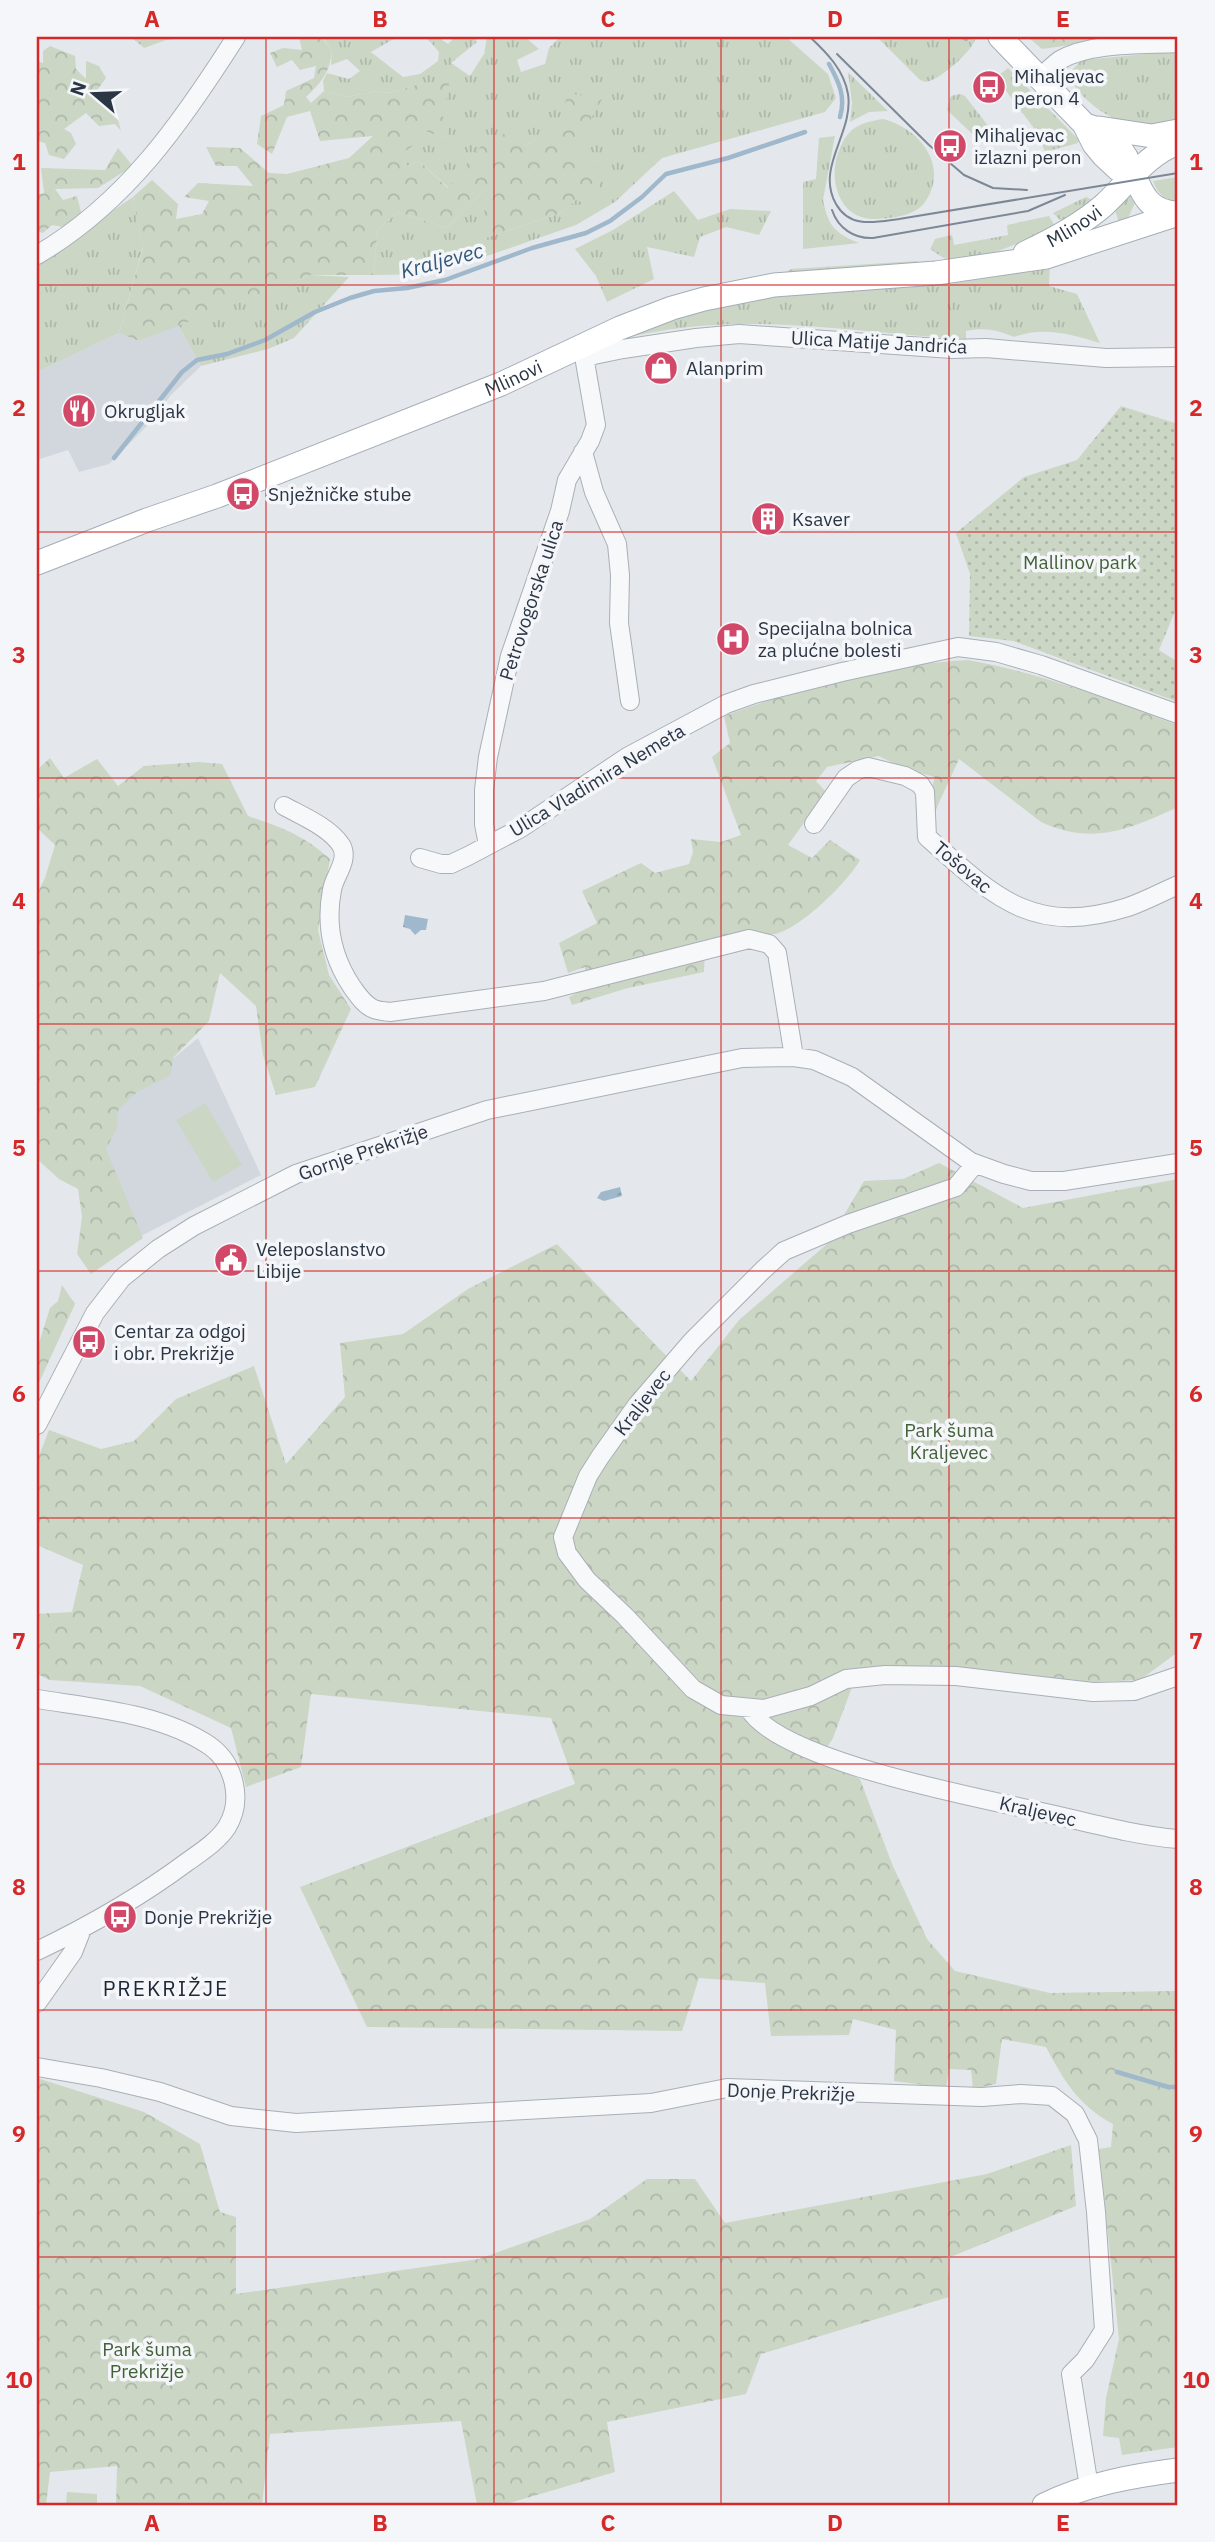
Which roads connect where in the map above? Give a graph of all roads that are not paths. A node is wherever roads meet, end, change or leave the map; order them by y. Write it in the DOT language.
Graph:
graph roads {
  1 [pos="236,37"];
  2 [pos="1000,37"];
  3 [pos="1178,43"];
  4 [pos="1040,78"];
  5 [pos="1089,126"];
  6 [pos="1178,131"];
  7 [pos="1178,143"];
  8 [pos="1137,185"];
  9 [pos="1178,214"];
  10 [pos="1117,235"];
  11 [pos="37,255"];
  12 [pos="1006,261"];
  13 [pos="1178,356"];
  14 [pos="584,362"];
  15 [pos="583,452"];
  16 [pos="37,564"];
  17 [pos="630,701"];
  18 [pos="1178,714"];
  19 [pos="284,806"];
  20 [pos="814,824"];
  21 [pos="488,845"];
  22 [pos="420,858"];
  23 [pos="1178,885"];
  24 [pos="794,1056"];
  25 [pos="1178,1163"];
  26 [pos="975,1164"];
  27 [pos="37,1425"];
  28 [pos="1178,1676"];
  29 [pos="37,1699"];
  30 [pos="750,1709"];
  31 [pos="1178,1839"];
  32 [pos="82,1929"];
  33 [pos="37,1951"];
  34 [pos="37,2003"];
  35 [pos="37,2067"];
  36 [pos="1178,2470"];
  37 [pos="1089,2487"];
  38 [pos="1044,2505"];
  1 -- 11 [label="street"];
  2 -- 4 [label="main road"];
  3 -- 4 [label="street"];
  4 -- 5 [label="main road"];
  5 -- 6 [label="main road"];
  5 -- 8 [label="main road"];
  7 -- 8 [label="main road, Mlinovi"];
  8 -- 9 [label="main road"];
  8 -- 10 [label="main road"];
  8 -- 12 [label="main road, Mlinovi"];
  9 -- 10 [label="main road, Mlinovi"];
  10 -- 12 [label="main road, Mlinovi"];
  12 -- 16 [label="main road, Mlinovi"];
  13 -- 14 [label="street, Ulica Matije Jandrića"];
  14 -- 15 [label="street, Petrovogorska ulica"];
  15 -- 17 [label="street"];
  15 -- 21 [label="street, Petrovogorska ulica"];
  18 -- 21 [label="street, Ulica Vladimira Nemeta"];
  19 -- 24 [label="street"];
  20 -- 23 [label="street, Tošovac"];
  21 -- 22 [label="street, Ulica Vladimira Nemeta"];
  24 -- 26 [label="street, Gornje Prekrižje"];
  24 -- 27 [label="street, Gornje Prekrižje"];
  25 -- 26 [label="street, Gornje Prekrižje"];
  26 -- 30 [label="street, Kraljevec"];
  28 -- 30 [label="street, Kraljevec"];
  29 -- 32 [label="street"];
  30 -- 31 [label="street, Kraljevec"];
  32 -- 33 [label="street"];
  32 -- 34 [label="street"];
  35 -- 37 [label="street, Donje Prekrižje"];
  36 -- 37 [label="main road"];
  37 -- 38 [label="main road"];
}
